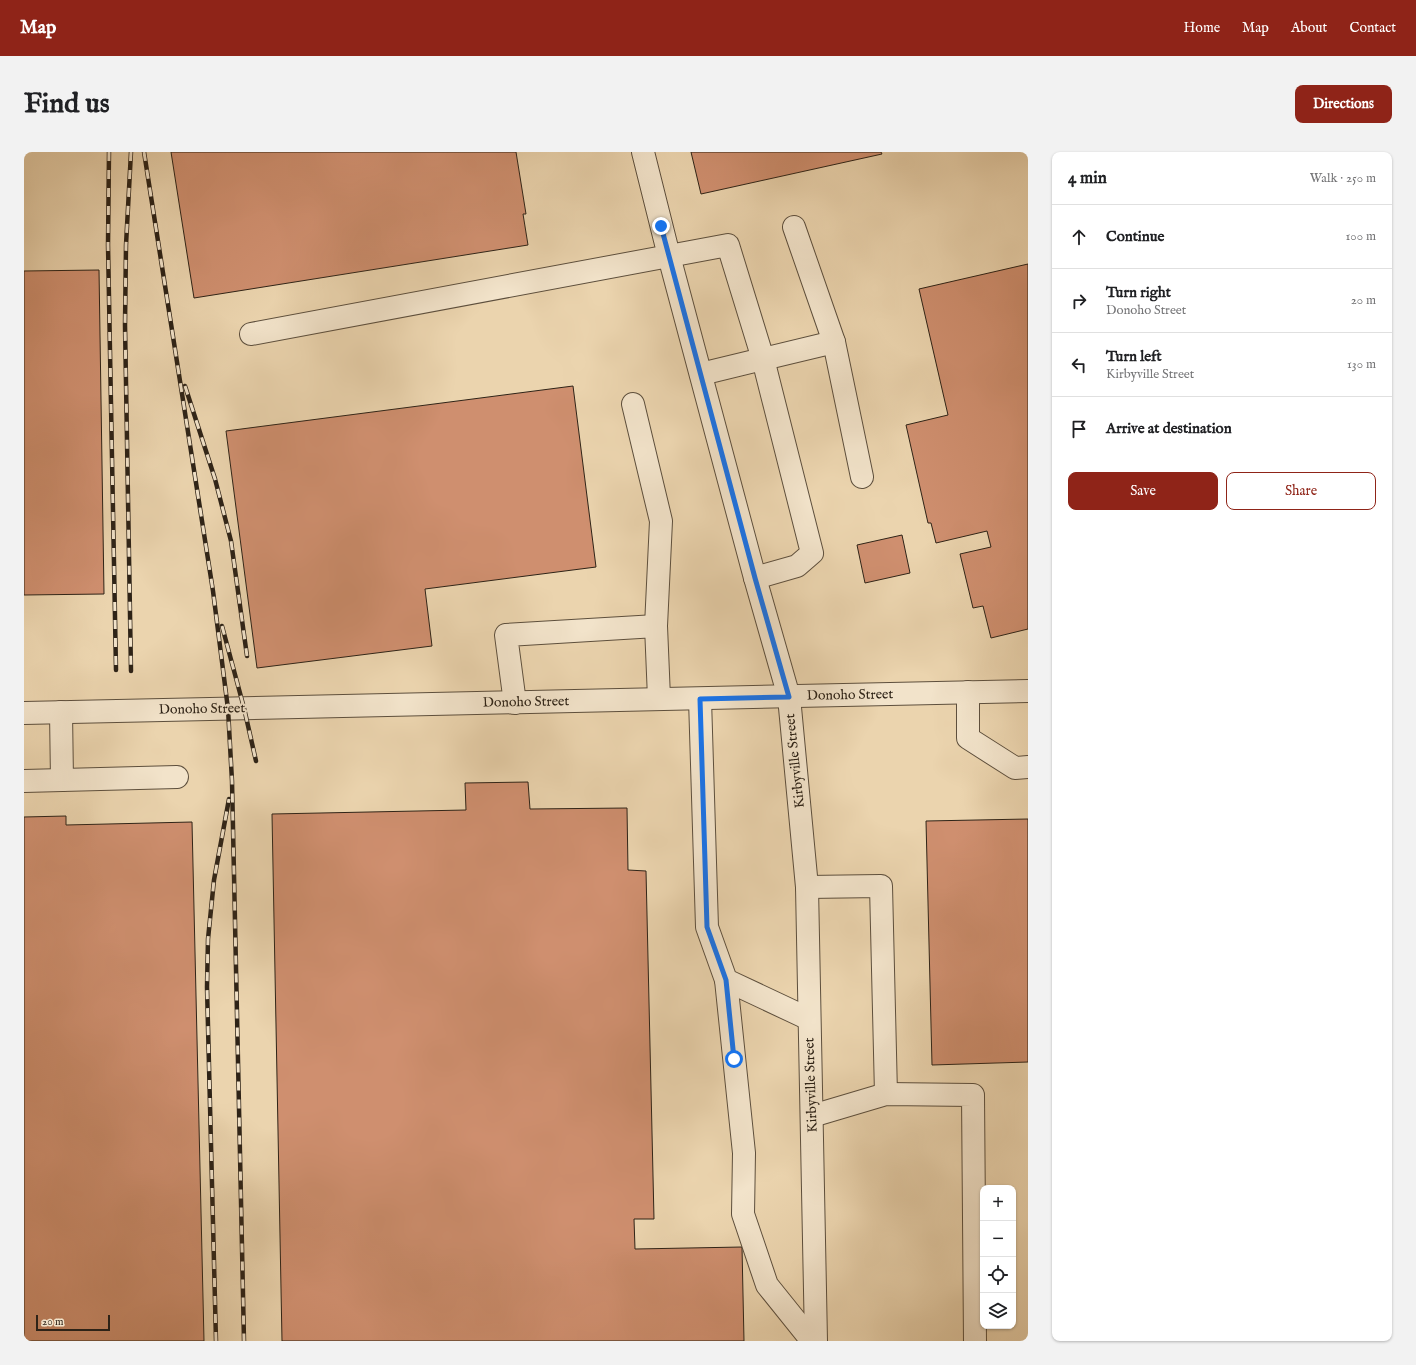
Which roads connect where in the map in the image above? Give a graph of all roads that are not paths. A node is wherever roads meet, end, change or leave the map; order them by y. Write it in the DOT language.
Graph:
graph roads {
  1 [pos="643,152"];
  2 [pos="794,227"];
  3 [pos="669,256"];
  4 [pos="251,334"];
  5 [pos="834,342"];
  6 [pos="764,359"];
  7 [pos="701,374"];
  8 [pos="633,404"];
  9 [pos="862,477"];
  10 [pos="755,578"];
  11 [pos="656,626"];
  12 [pos="1028,691"];
  13 [pos="968,692"];
  14 [pos="789,697"];
  15 [pos="659,698"];
  16 [pos="700,699"];
  17 [pos="515,703"];
  18 [pos="61,712"];
  19 [pos="24,713"];
  20 [pos="1028,767"];
  21 [pos="177,777"];
  22 [pos="62,780"];
  23 [pos="24,781"];
  24 [pos="807,887"];
  25 [pos="726,980"];
  26 [pos="809,1019"];
  27 [pos="886,1094"];
  28 [pos="812,1116"];
  29 [pos="812,1341"];
  30 [pos="816,1341"];
  31 [pos="975,1341"];
  1 -- 3 [label="street, Kirbyville Street"];
  2 -- 5 [label="street"];
  3 -- 4 [label="street"];
  3 -- 6 [label="street"];
  3 -- 7 [label="street, Kirbyville Street"];
  5 -- 6 [label="street"];
  5 -- 9 [label="street"];
  6 -- 7 [label="street"];
  6 -- 10 [label="street"];
  7 -- 10 [label="street, Kirbyville Street"];
  8 -- 11 [label="street"];
  10 -- 14 [label="street, Kirbyville Street"];
  11 -- 15 [label="street"];
  11 -- 17 [label="street"];
  12 -- 13 [label="street, Donoho Street"];
  13 -- 14 [label="street, Donoho Street"];
  13 -- 20 [label="street"];
  14 -- 16 [label="street, Donoho Street"];
  14 -- 24 [label="street, Kirbyville Street"];
  15 -- 16 [label="street, Donoho Street"];
  15 -- 17 [label="street, Donoho Street"];
  16 -- 25 [label="street"];
  17 -- 18 [label="street, Donoho Street"];
  18 -- 19 [label="street, Donoho Street"];
  18 -- 22 [label="street"];
  21 -- 22 [label="street"];
  22 -- 23 [label="street"];
  24 -- 26 [label="street, Kirbyville Street"];
  24 -- 27 [label="street"];
  25 -- 26 [label="street"];
  25 -- 29 [label="street"];
  26 -- 28 [label="street, Kirbyville Street"];
  27 -- 28 [label="street"];
  27 -- 31 [label="street"];
  28 -- 30 [label="street, Kirbyville Street"];
}
